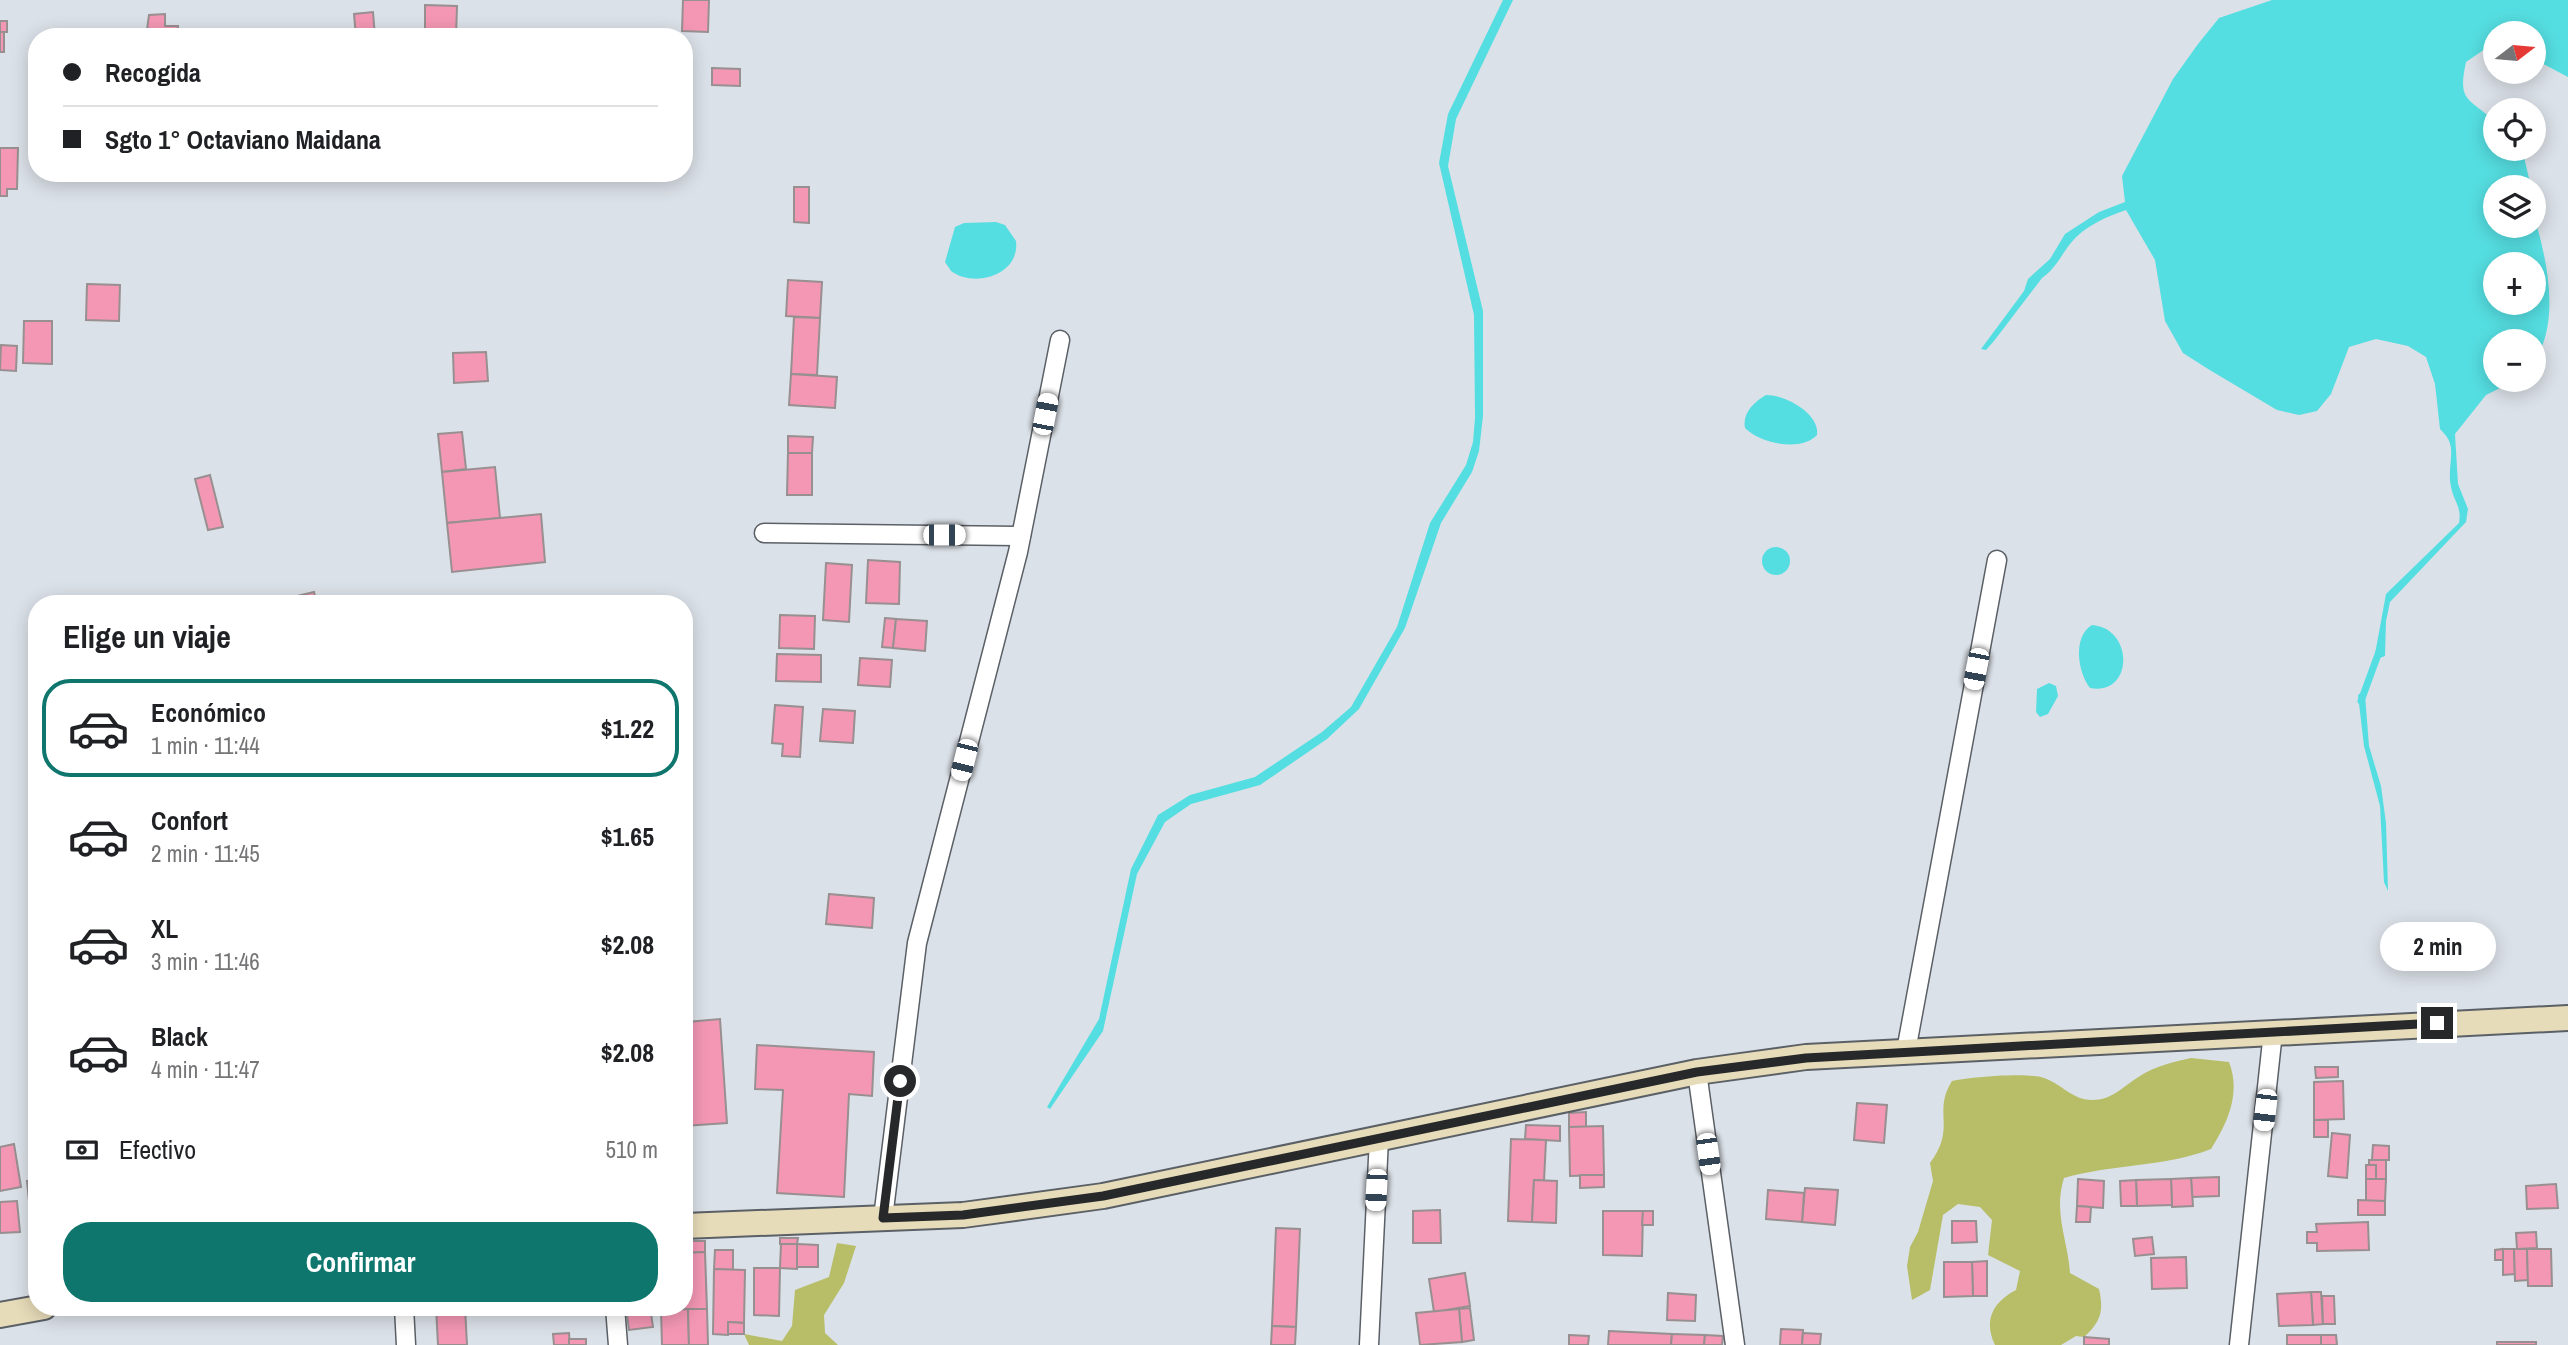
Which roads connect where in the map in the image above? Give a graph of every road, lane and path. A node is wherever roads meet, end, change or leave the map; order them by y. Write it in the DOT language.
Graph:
graph roads {
  1 [pos="1060,340"];
  2 [pos="764,533"];
  3 [pos="1021,536"];
  4 [pos="1997,560"];
  5 [pos="2568,1018"];
  6 [pos="2273,1032"];
  7 [pos="1906,1051"];
  8 [pos="1697,1072"];
  9 [pos="1379,1138"];
  10 [pos="883,1218"];
  11 [pos="693,1226"];
  12 [pos="28,1310"];
  13 [pos="0,1315"];
  14 [pos="404,1316"];
  15 [pos="616,1316"];
  16 [pos="406,1345"];
  17 [pos="618,1345"];
  18 [pos="1369,1345"];
  19 [pos="1735,1345"];
  20 [pos="2239,1345"];
  1 -- 3 [label="street"];
  2 -- 3 [label="street"];
  3 -- 10 [label="street"];
  4 -- 7 [label="street"];
  5 -- 6 [label="main road"];
  6 -- 7 [label="main road"];
  6 -- 20 [label="street"];
  7 -- 8 [label="main road"];
  8 -- 9 [label="main road"];
  8 -- 19 [label="street"];
  9 -- 10 [label="main road"];
  9 -- 18 [label="street"];
  10 -- 11 [label="main road"];
  12 -- 13 [label="main road"];
  14 -- 16 [label="street"];
  15 -- 17 [label="street"];
}
